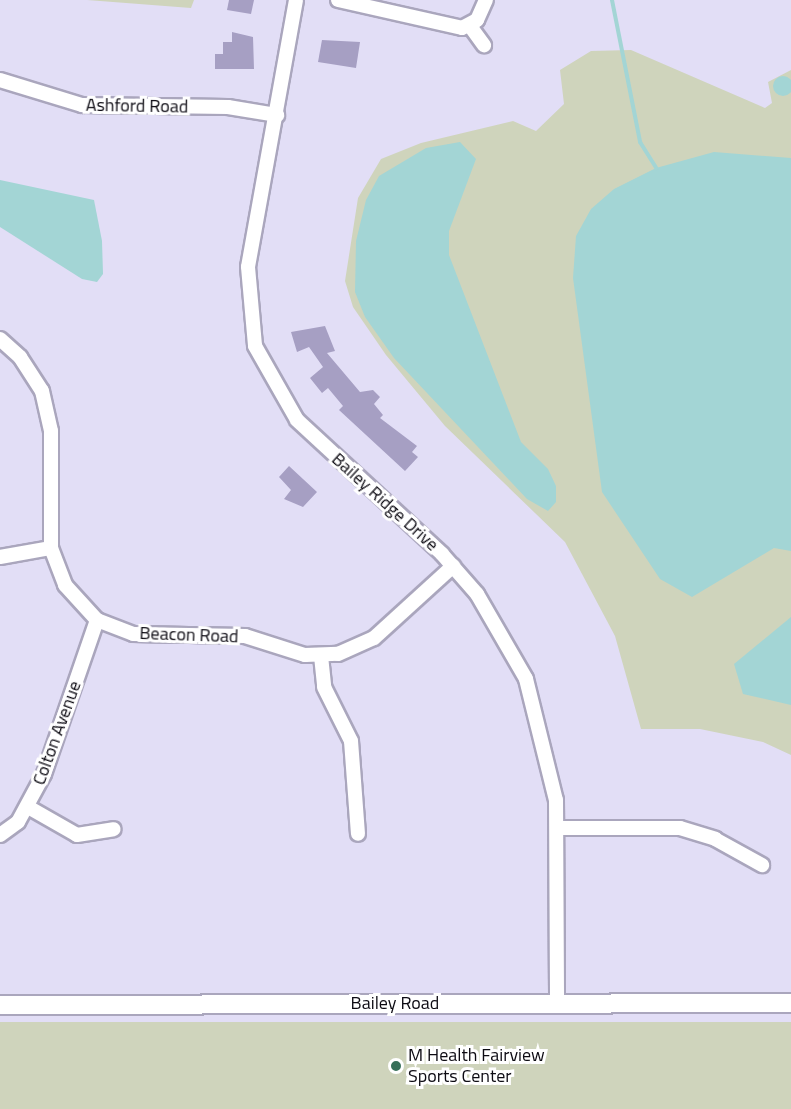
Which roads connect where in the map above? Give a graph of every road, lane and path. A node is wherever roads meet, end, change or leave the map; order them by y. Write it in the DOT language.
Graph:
graph roads {
  1 [pos="296,0"];
  2 [pos="338,0"];
  3 [pos="486,0"];
  4 [pos="470,26"];
  5 [pos="484,45"];
  6 [pos="0,80"];
  7 [pos="277,116"];
  8 [pos="0,339"];
  9 [pos="51,548"];
  10 [pos="0,557"];
  11 [pos="453,566"];
  12 [pos="97,620"];
  13 [pos="321,656"];
  14 [pos="28,807"];
  15 [pos="557,828"];
  16 [pos="114,829"];
  17 [pos="358,834"];
  18 [pos="0,836"];
  19 [pos="762,865"];
  20 [pos="557,1002"];
  21 [pos="791,1003"];
  22 [pos="0,1005"];
  1 -- 7 [label="street, Bailey Ridge Drive"];
  2 -- 4 [label="street"];
  3 -- 4 [label="street"];
  4 -- 5 [label="street"];
  6 -- 7 [label="street, Ashford Road"];
  7 -- 11 [label="street, Bailey Ridge Drive"];
  8 -- 9 [label="street, Beacon Road"];
  9 -- 10 [label="street"];
  9 -- 12 [label="street, Beacon Road"];
  11 -- 13 [label="street, Beacon Road"];
  11 -- 15 [label="street, Bailey Ridge Drive"];
  12 -- 13 [label="street, Beacon Road"];
  12 -- 14 [label="street, Colton Avenue"];
  13 -- 17 [label="street"];
  14 -- 16 [label="street"];
  14 -- 18 [label="street, Colton Avenue"];
  15 -- 19 [label="street"];
  15 -- 20 [label="street, Bailey Ridge Drive"];
  20 -- 21 [label="main road, Bailey Road"];
  20 -- 22 [label="main road, Bailey Road"];
}
